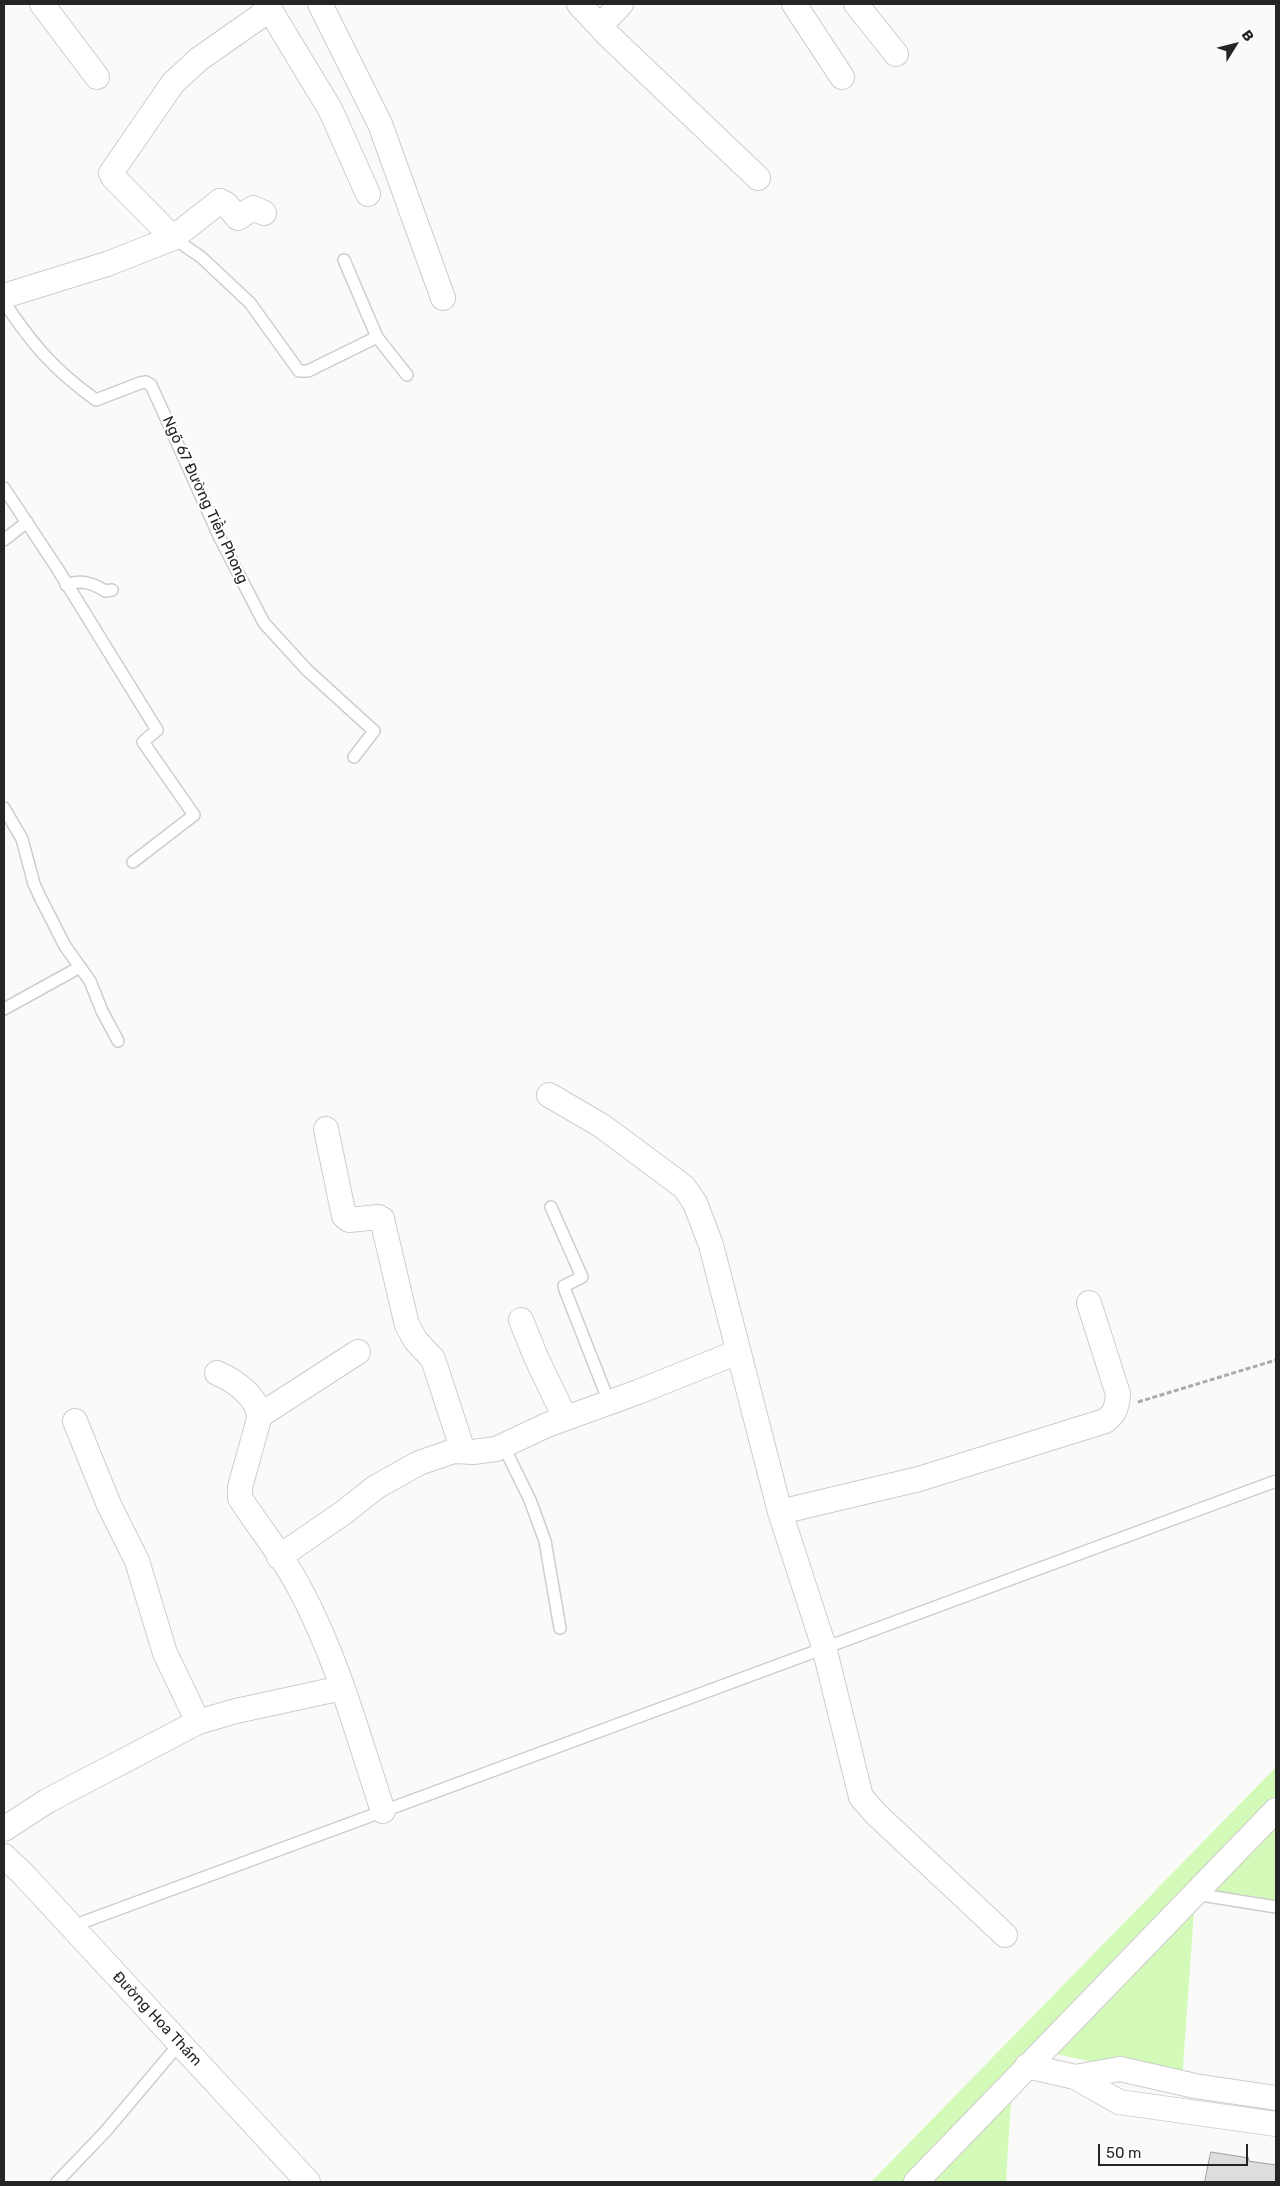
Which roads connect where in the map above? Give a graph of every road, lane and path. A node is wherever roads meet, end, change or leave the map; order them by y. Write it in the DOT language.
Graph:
graph roads {
  1 [pos="42,4"];
  2 [pos="267,4"];
  3 [pos="320,4"];
  4 [pos="579,4"];
  5 [pos="620,4"];
  6 [pos="794,4"];
  7 [pos="856,4"];
  8 [pos="600,26"];
  9 [pos="896,54"];
  10 [pos="97,77"];
  11 [pos="842,77"];
  12 [pos="758,178"];
  13 [pos="368,194"];
  14 [pos="264,213"];
  15 [pos="173,238"];
  16 [pos="344,260"];
  17 [pos="4,296"];
  18 [pos="443,298"];
  19 [pos="4,302"];
  20 [pos="376,337"];
  21 [pos="407,375"];
  22 [pos="4,488"];
  23 [pos="27,522"];
  24 [pos="4,540"];
  25 [pos="66,585"];
  26 [pos="112,590"];
  27 [pos="354,757"];
  28 [pos="4,808"];
  29 [pos="133,862"];
  30 [pos="80,967"];
  31 [pos="4,1009"];
  32 [pos="118,1041"];
  33 [pos="550,1095"];
  34 [pos="326,1129"];
  35 [pos="551,1208"];
  36 [pos="1089,1303"];
  37 [pos="522,1320"];
  38 [pos="358,1352"];
  39 [pos="738,1352"];
  40 [pos="1276,1360"];
  41 [pos="217,1373"];
  42 [pos="608,1402"];
  43 [pos="1116,1408"];
  44 [pos="259,1416"];
  45 [pos="565,1418"];
  46 [pos="75,1421"];
  47 [pos="503,1445"];
  48 [pos="463,1451"];
  49 [pos="1276,1481"];
  50 [pos="780,1512"];
  51 [pos="279,1557"];
  52 [pos="560,1628"];
  53 [pos="824,1647"];
  54 [pos="342,1688"];
  55 [pos="198,1722"];
  56 [pos="1276,1810"];
  57 [pos="383,1811"];
  58 [pos="4,1829"];
  59 [pos="4,1856"];
  60 [pos="1195,1894"];
  61 [pos="1276,1907"];
  62 [pos="70,1927"];
  63 [pos="1005,1936"];
  64 [pos="180,2043"];
  65 [pos="1027,2066"];
  66 [pos="1075,2077"];
  67 [pos="1276,2098"];
  68 [pos="1276,2124"];
  69 [pos="57,2182"];
  70 [pos="308,2182"];
  71 [pos="916,2182"];
  1 -- 10 [label="street"];
  2 -- 13 [label="street"];
  2 -- 15 [label="street"];
  3 -- 18 [label="street"];
  4 -- 8 [label="street"];
  5 -- 8 [label="street"];
  6 -- 11 [label="street"];
  7 -- 9 [label="street"];
  8 -- 12 [label="street"];
  14 -- 15 [label="street"];
  15 -- 17 [label="street"];
  15 -- 20 [label="lane"];
  16 -- 20 [label="lane"];
  19 -- 27 [label="lane, Ngõ 67 Đường Tiền Phong"];
  20 -- 21 [label="lane"];
  22 -- 23 [label="lane"];
  23 -- 24 [label="lane"];
  23 -- 25 [label="lane"];
  25 -- 26 [label="lane"];
  25 -- 29 [label="lane"];
  28 -- 30 [label="lane"];
  30 -- 31 [label="lane"];
  30 -- 32 [label="lane"];
  33 -- 39 [label="street"];
  34 -- 48 [label="street"];
  35 -- 42 [label="lane"];
  36 -- 43 [label="street"];
  37 -- 45 [label="street"];
  38 -- 44 [label="street"];
  39 -- 42 [label="street"];
  39 -- 50 [label="street"];
  40 -- 43 [label="path"];
  41 -- 44 [label="street"];
  42 -- 45 [label="street"];
  43 -- 50 [label="street"];
  44 -- 51 [label="street"];
  45 -- 47 [label="street"];
  46 -- 55 [label="street"];
  47 -- 48 [label="street"];
  47 -- 52 [label="lane"];
  48 -- 51 [label="street"];
  49 -- 53 [label="lane"];
  50 -- 53 [label="street"];
  51 -- 54 [label="street"];
  53 -- 57 [label="lane"];
  53 -- 63 [label="street"];
  54 -- 55 [label="street"];
  54 -- 57 [label="street"];
  55 -- 58 [label="street"];
  56 -- 60 [label="street"];
  57 -- 62 [label="lane"];
  59 -- 62 [label="street, Đường Hoa Thám"];
  60 -- 61 [label="lane"];
  60 -- 65 [label="street"];
  62 -- 64 [label="street, Đường Hoa Thám"];
  64 -- 69 [label="lane"];
  64 -- 70 [label="street, Đường Hoa Thám"];
  65 -- 66 [label="street"];
  65 -- 71 [label="street"];
  66 -- 67 [label="street"];
  66 -- 68 [label="street"];
}
